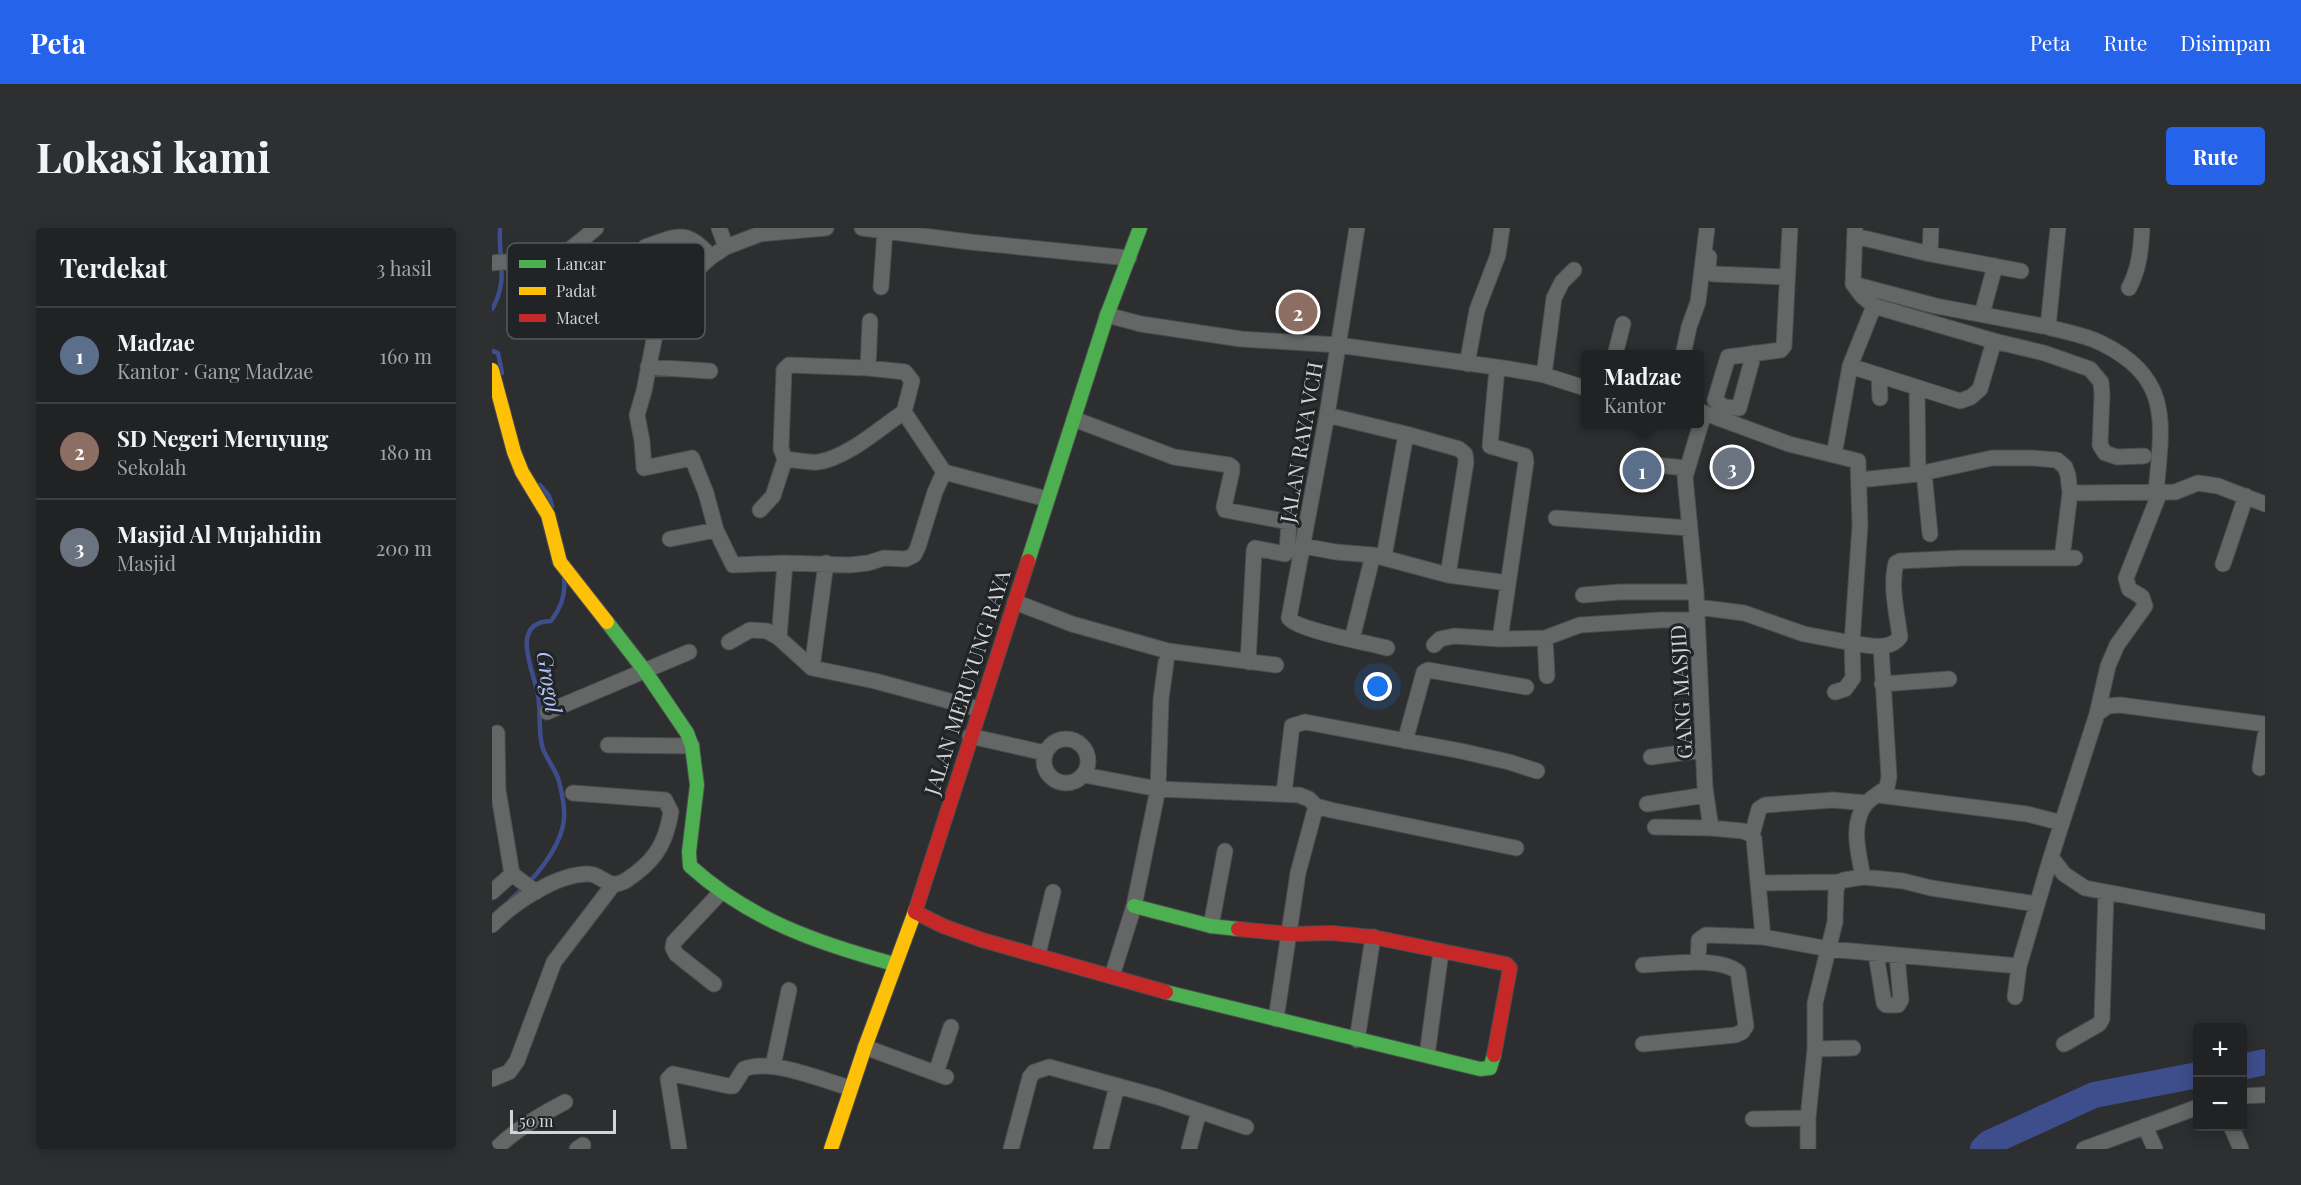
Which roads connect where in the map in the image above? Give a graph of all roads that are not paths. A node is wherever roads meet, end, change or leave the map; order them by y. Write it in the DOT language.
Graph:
graph roads {
  1 [pos="596,228"];
  2 [pos="719,228"];
  3 [pos="826,228"];
  4 [pos="862,228"];
  5 [pos="1140,228"];
  6 [pos="1356,228"];
  7 [pos="1502,228"];
  8 [pos="1707,228"];
  9 [pos="1712,228"];
  10 [pos="1790,228"];
  11 [pos="1931,228"];
  12 [pos="2058,228"];
  13 [pos="2142,228"];
  14 [pos="885,231"];
  15 [pos="1855,232"];
  16 [pos="972,235"];
  17 [pos="578,243"];
  18 [pos="656,243"];
  19 [pos="698,243"];
  20 [pos="726,247"];
  21 [pos="705,250"];
  22 [pos="1930,254"];
  23 [pos="711,257"];
  24 [pos="1129,258"];
  25 [pos="705,262"];
  26 [pos="1995,266"];
  27 [pos="1574,270"];
  28 [pos="2021,271"];
  29 [pos="1787,278"];
  30 [pos="1853,284"];
  31 [pos="881,287"];
  32 [pos="2129,288"];
  33 [pos="1874,306"];
  34 [pos="1982,314"];
  35 [pos="1107,315"];
  36 [pos="870,321"];
  37 [pos="1623,324"];
  38 [pos="2048,327"];
  39 [pos="654,339"];
  40 [pos="1994,341"];
  41 [pos="1338,345"];
  42 [pos="1617,350"];
  43 [pos="1684,350"];
  44 [pos="1754,353"];
  45 [pos="1467,364"];
  46 [pos="1850,366"];
  47 [pos="648,367"];
  48 [pos="868,368"];
  49 [pos="1497,368"];
  50 [pos="492,370"];
  51 [pos="710,371"];
  52 [pos="1545,375"];
  53 [pos="1879,375"];
  54 [pos="1581,387"];
  55 [pos="1917,388"];
  56 [pos="1880,398"];
  57 [pos="904,412"];
  58 [pos="1704,413"];
  59 [pos="1327,415"];
  60 [pos="1074,419"];
  61 [pos="1697,428"];
  62 [pos="1406,434"];
  63 [pos="1834,455"];
  64 [pos="2144,456"];
  65 [pos="785,459"];
  66 [pos="1635,463"];
  67 [pos="1686,468"];
  68 [pos="944,472"];
  69 [pos="1921,473"];
  70 [pos="1858,480"];
  71 [pos="2158,492"];
  72 [pos="2070,493"];
  73 [pos="2246,496"];
  74 [pos="1047,500"];
  75 [pos="2265,504"];
  76 [pos="760,510"];
  77 [pos="1556,518"];
  78 [pos="1689,528"];
  79 [pos="716,530"];
  80 [pos="1930,534"];
  81 [pos="670,539"];
  82 [pos="1303,546"];
  83 [pos="1378,556"];
  84 [pos="785,563"];
  85 [pos="826,563"];
  86 [pos="2223,564"];
  87 [pos="1448,574"];
  88 [pos="1508,582"];
  89 [pos="1583,595"];
  90 [pos="1015,602"];
  91 [pos="1697,606"];
  92 [pos="779,638"];
  93 [pos="1545,638"];
  94 [pos="1352,639"];
  95 [pos="1500,639"];
  96 [pos="729,642"];
  97 [pos="1852,643"];
  98 [pos="1434,645"];
  99 [pos="1881,647"];
  100 [pos="1387,648"];
  101 [pos="689,652"];
  102 [pos="1166,662"];
  103 [pos="1248,662"];
  104 [pos="1276,665"];
  105 [pos="812,669"];
  106 [pos="645,671"];
  107 [pos="1547,676"];
  108 [pos="1949,679"];
  109 [pos="1882,684"];
  110 [pos="1526,687"];
  111 [pos="1835,692"];
  112 [pos="979,709"];
  113 [pos="547,712"];
  114 [pos="2097,714"];
  115 [pos="2265,724"];
  116 [pos="497,733"];
  117 [pos="970,736"];
  118 [pos="2265,736"];
  119 [pos="1405,741"];
  120 [pos="608,745"];
  121 [pos="692,746"];
  122 [pos="1703,750"];
  123 [pos="1045,753"];
  124 [pos="1651,757"];
  125 [pos="2260,768"];
  126 [pos="1537,771"];
  127 [pos="1084,775"];
  128 [pos="1158,789"];
  129 [pos="573,793"];
  130 [pos="1284,793"];
  131 [pos="1707,795"];
  132 [pos="1872,799"];
  133 [pos="1647,804"];
  134 [pos="1316,806"];
  135 [pos="2062,823"];
  136 [pos="1655,827"];
  137 [pos="1711,828"];
  138 [pos="1752,835"];
  139 [pos="1516,848"];
  140 [pos="1225,851"];
  141 [pos="2052,857"];
  142 [pos="1863,877"];
  143 [pos="1839,882"];
  144 [pos="526,883"];
  145 [pos="1758,883"];
  146 [pos="613,885"];
  147 [pos="492,892"];
  148 [pos="721,892"];
  149 [pos="1053,892"];
  150 [pos="2106,893"];
  151 [pos="2037,904"];
  152 [pos="1134,906"];
  153 [pos="915,912"];
  154 [pos="2265,922"];
  155 [pos="492,925"];
  156 [pos="1211,926"];
  157 [pos="1289,934"];
  158 [pos="1373,937"];
  159 [pos="1763,937"];
  160 [pos="1829,949"];
  161 [pos="1440,952"];
  162 [pos="1038,954"];
  163 [pos="1876,954"];
  164 [pos="1897,956"];
  165 [pos="1698,962"];
  166 [pos="894,964"];
  167 [pos="1643,965"];
  168 [pos="2019,966"];
  169 [pos="1112,976"];
  170 [pos="714,984"];
  171 [pos="789,990"];
  172 [pos="2015,997"];
  173 [pos="1276,1019"];
  174 [pos="951,1027"];
  175 [pos="1357,1040"];
  176 [pos="1643,1044"];
  177 [pos="2064,1044"];
  178 [pos="865,1047"];
  179 [pos="1853,1048"];
  180 [pos="1815,1049"];
  181 [pos="1427,1055"];
  182 [pos="773,1066"];
  183 [pos="492,1079"];
  184 [pos="1117,1086"];
  185 [pos="850,1088"];
  186 [pos="2265,1095"];
  187 [pos="2247,1096"];
  188 [pos="565,1102"];
  189 [pos="2193,1109"];
  190 [pos="1199,1111"];
  191 [pos="1808,1118"];
  192 [pos="1753,1119"];
  193 [pos="2145,1126"];
  194 [pos="1246,1127"];
  195 [pos="2233,1131"];
  196 [pos="496,1149"];
  197 [pos="680,1149"];
  198 [pos="831,1149"];
  199 [pos="1011,1149"];
  200 [pos="1101,1149"];
  201 [pos="1189,1149"];
  202 [pos="1808,1149"];
  203 [pos="2084,1149"];
  204 [pos="2155,1149"];
  205 [pos="2241,1149"];
  1 -- 17 [label="street"];
  2 -- 20 [label="street"];
  3 -- 20 [label="street"];
  4 -- 14 [label="street"];
  5 -- 24 [label="street, JALAN MERUYUNG RAYA"];
  6 -- 41 [label="street, JALAN RAYA VCH"];
  7 -- 45 [label="street"];
  8 -- 43 [label="street"];
  9 -- 29 [label="street"];
  10 -- 29 [label="street"];
  11 -- 22 [label="street"];
  12 -- 38 [label="street"];
  13 -- 32 [label="street"];
  14 -- 16 [label="street"];
  14 -- 31 [label="street"];
  15 -- 22 [label="street"];
  15 -- 30 [label="street"];
  16 -- 24 [label="street"];
  18 -- 19 [label="street"];
  20 -- 23 [label="street"];
  21 -- 23 [label="street"];
  22 -- 26 [label="street"];
  23 -- 25 [label="street"];
  24 -- 35 [label="street, JALAN MERUYUNG RAYA"];
  26 -- 28 [label="street"];
  26 -- 34 [label="street"];
  27 -- 52 [label="street"];
  29 -- 44 [label="street"];
  30 -- 33 [label="street"];
  30 -- 34 [label="street"];
  33 -- 40 [label="street"];
  33 -- 46 [label="street"];
  34 -- 38 [label="street"];
  35 -- 41 [label="street"];
  35 -- 60 [label="street, JALAN MERUYUNG RAYA"];
  36 -- 48 [label="street"];
  37 -- 42 [label="street"];
  38 -- 71 [label="street"];
  39 -- 47 [label="street"];
  40 -- 55 [label="street"];
  40 -- 64 [label="street"];
  41 -- 45 [label="street"];
  41 -- 59 [label="street, JALAN RAYA VCH"];
  45 -- 49 [label="street"];
  46 -- 53 [label="street"];
  46 -- 63 [label="street"];
  47 -- 51 [label="street"];
  47 -- 79 [label="street"];
  48 -- 57 [label="street"];
  48 -- 65 [label="street"];
  49 -- 52 [label="street"];
  49 -- 88 [label="street"];
  50 -- 106 [label="street"];
  52 -- 54 [label="street"];
  53 -- 55 [label="street"];
  53 -- 56 [label="street"];
  55 -- 69 [label="street"];
  57 -- 65 [label="street"];
  57 -- 68 [label="street"];
  58 -- 63 [label="street"];
  59 -- 62 [label="street"];
  59 -- 82 [label="street, JALAN RAYA VCH"];
  60 -- 74 [label="street, JALAN MERUYUNG RAYA"];
  60 -- 103 [label="street"];
  61 -- 67 [label="street, GANG MASJID"];
  62 -- 83 [label="street"];
  62 -- 87 [label="street"];
  63 -- 70 [label="street"];
  65 -- 76 [label="street"];
  66 -- 67 [label="street"];
  67 -- 78 [label="street, GANG MASJID"];
  68 -- 74 [label="street"];
  68 -- 85 [label="street"];
  69 -- 70 [label="street"];
  69 -- 72 [label="street"];
  69 -- 80 [label="street"];
  70 -- 97 [label="street"];
  71 -- 72 [label="street"];
  71 -- 73 [label="street"];
  71 -- 114 [label="street"];
  72 -- 99 [label="street"];
  73 -- 75 [label="street"];
  73 -- 86 [label="street"];
  74 -- 90 [label="street, JALAN MERUYUNG RAYA"];
  77 -- 78 [label="street"];
  78 -- 91 [label="street, GANG MASJID"];
  79 -- 81 [label="street"];
  79 -- 84 [label="street"];
  82 -- 83 [label="street"];
  82 -- 94 [label="street, JALAN RAYA VCH"];
  83 -- 87 [label="street"];
  83 -- 94 [label="street"];
  84 -- 85 [label="street"];
  84 -- 92 [label="street"];
  85 -- 105 [label="street"];
  87 -- 88 [label="street"];
  88 -- 95 [label="street"];
  89 -- 91 [label="street"];
  90 -- 103 [label="street"];
  90 -- 112 [label="street, JALAN MERUYUNG RAYA"];
  91 -- 93 [label="street"];
  91 -- 97 [label="street"];
  91 -- 122 [label="street, GANG MASJID"];
  92 -- 96 [label="street"];
  92 -- 105 [label="street"];
  93 -- 95 [label="street"];
  93 -- 107 [label="street"];
  94 -- 100 [label="street"];
  95 -- 98 [label="street"];
  97 -- 99 [label="street"];
  97 -- 111 [label="street"];
  99 -- 109 [label="street"];
  101 -- 106 [label="street"];
  102 -- 128 [label="street"];
  103 -- 104 [label="street"];
  105 -- 112 [label="street"];
  106 -- 113 [label="street"];
  106 -- 121 [label="street"];
  108 -- 109 [label="street"];
  109 -- 132 [label="street"];
  110 -- 119 [label="street"];
  112 -- 117 [label="street, JALAN MERUYUNG RAYA"];
  114 -- 115 [label="street"];
  114 -- 135 [label="street"];
  116 -- 144 [label="street"];
  117 -- 123 [label="street"];
  117 -- 153 [label="street, JALAN MERUYUNG RAYA"];
  118 -- 125 [label="street"];
  119 -- 126 [label="street"];
  119 -- 130 [label="street"];
  120 -- 121 [label="street"];
  121 -- 148 [label="street"];
  122 -- 124 [label="street"];
  122 -- 131 [label="street, GANG MASJID"];
  123 -- 127 [label="street"];
  123 -- 127 [label="street"];
  127 -- 128 [label="street"];
  128 -- 130 [label="street"];
  128 -- 152 [label="street"];
  129 -- 146 [label="street"];
  130 -- 134 [label="street"];
  131 -- 133 [label="street"];
  131 -- 137 [label="street, GANG MASJID"];
  132 -- 135 [label="street"];
  132 -- 138 [label="street"];
  132 -- 142 [label="street"];
  134 -- 139 [label="street"];
  134 -- 157 [label="street"];
  135 -- 141 [label="street"];
  136 -- 137 [label="street"];
  137 -- 138 [label="street"];
  138 -- 145 [label="street"];
  140 -- 156 [label="street"];
  141 -- 150 [label="street"];
  141 -- 151 [label="street"];
  142 -- 143 [label="street"];
  142 -- 151 [label="street"];
  143 -- 145 [label="street"];
  143 -- 160 [label="street"];
  144 -- 146 [label="street"];
  144 -- 147 [label="street"];
  144 -- 155 [label="street"];
  145 -- 159 [label="street"];
  146 -- 183 [label="street"];
  148 -- 166 [label="street"];
  148 -- 170 [label="street"];
  149 -- 162 [label="street"];
  150 -- 154 [label="street"];
  150 -- 177 [label="street"];
  151 -- 168 [label="street"];
  152 -- 156 [label="street"];
  152 -- 169 [label="street"];
  153 -- 162 [label="street"];
  153 -- 166 [label="street, JALAN MERUYUNG RAYA"];
  156 -- 157 [label="street"];
  157 -- 158 [label="street"];
  157 -- 173 [label="street"];
  158 -- 161 [label="street"];
  158 -- 175 [label="street"];
  159 -- 160 [label="street"];
  159 -- 165 [label="street"];
  160 -- 163 [label="street"];
  160 -- 180 [label="street"];
  161 -- 181 [label="street"];
  161 -- 181 [label="street"];
  162 -- 169 [label="street"];
  163 -- 164 [label="street"];
  163 -- 164 [label="street"];
  164 -- 168 [label="street"];
  165 -- 167 [label="street"];
  165 -- 176 [label="street"];
  166 -- 178 [label="street, JALAN MERUYUNG RAYA"];
  168 -- 172 [label="street"];
  169 -- 173 [label="street"];
  171 -- 182 [label="street"];
  173 -- 175 [label="street"];
  174 -- 178 [label="street"];
  175 -- 181 [label="street"];
  178 -- 185 [label="street, JALAN MERUYUNG RAYA"];
  179 -- 180 [label="street"];
  180 -- 191 [label="street"];
  182 -- 185 [label="street"];
  182 -- 197 [label="street"];
  184 -- 190 [label="street"];
  184 -- 199 [label="street"];
  184 -- 200 [label="street"];
  185 -- 198 [label="street, JALAN MERUYUNG RAYA"];
  186 -- 187 [label="street"];
  188 -- 196 [label="street"];
  189 -- 193 [label="street"];
  190 -- 194 [label="street"];
  190 -- 201 [label="street"];
  191 -- 192 [label="street"];
  191 -- 202 [label="street"];
  193 -- 203 [label="street"];
  193 -- 204 [label="street"];
  195 -- 205 [label="street"];
}
